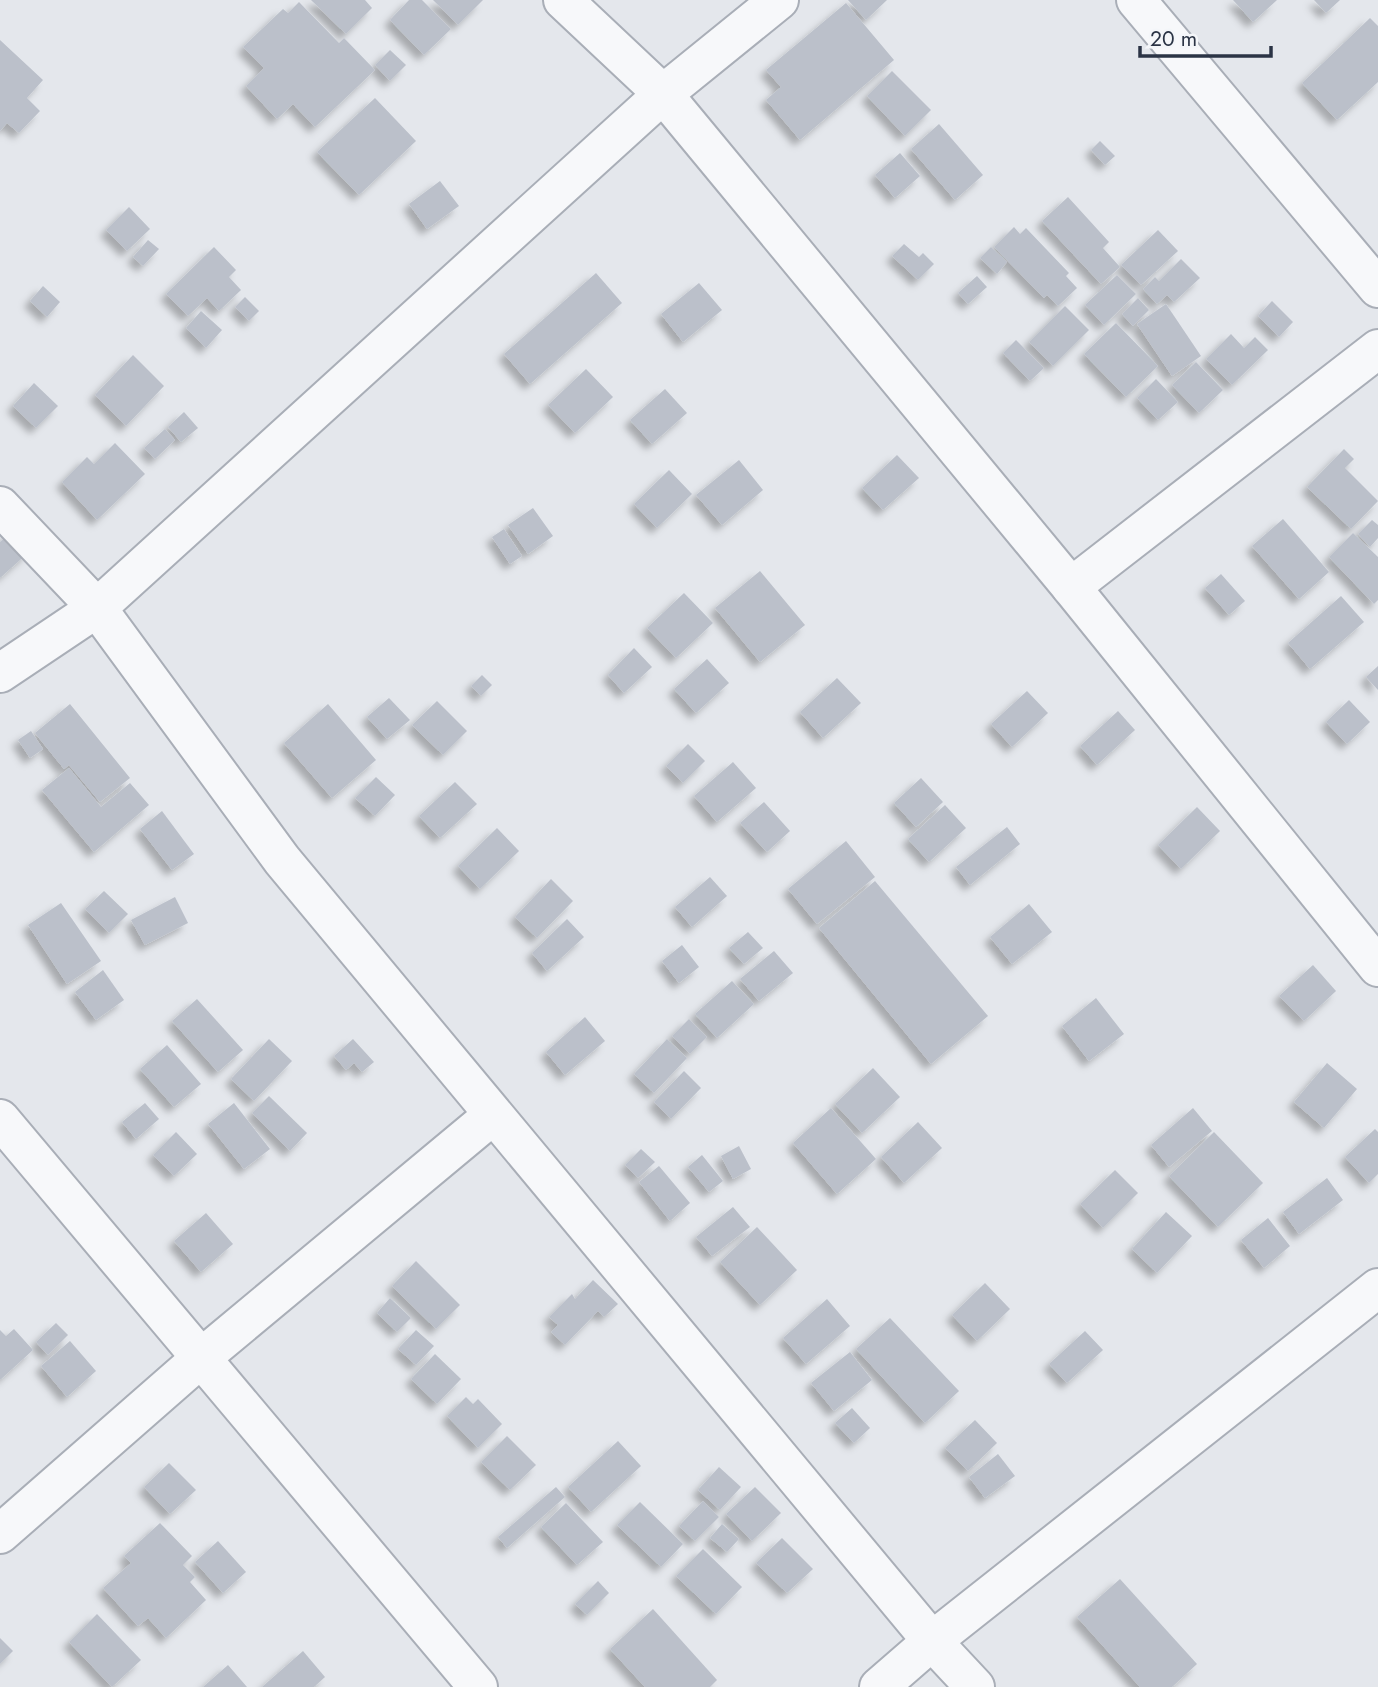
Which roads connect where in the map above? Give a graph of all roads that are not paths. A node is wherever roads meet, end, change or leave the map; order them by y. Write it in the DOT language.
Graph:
graph roads {
  1 [pos="563,0"];
  2 [pos="779,0"];
  3 [pos="1136,0"];
  4 [pos="663,94"];
  5 [pos="1378,288"];
  6 [pos="1378,349"];
  7 [pos="0,506"];
  8 [pos="1071,587"];
  9 [pos="97,608"];
  10 [pos="0,673"];
  11 [pos="1378,967"];
  12 [pos="493,1115"];
  13 [pos="0,1119"];
  14 [pos="1378,1289"];
  15 [pos="201,1358"];
  16 [pos="0,1534"];
  17 [pos="932,1641"];
  18 [pos="478,1687"];
  19 [pos="879,1687"];
  20 [pos="975,1687"];
  1 -- 4 [label="street"];
  2 -- 4 [label="street"];
  3 -- 5 [label="street"];
  4 -- 8 [label="street"];
  4 -- 9 [label="street"];
  6 -- 8 [label="street"];
  7 -- 9 [label="street"];
  8 -- 11 [label="street"];
  9 -- 10 [label="street"];
  9 -- 12 [label="street"];
  12 -- 15 [label="street"];
  12 -- 17 [label="street"];
  13 -- 15 [label="street"];
  14 -- 17 [label="street"];
  15 -- 16 [label="street"];
  15 -- 18 [label="street"];
  17 -- 19 [label="street"];
  17 -- 20 [label="street"];
}
